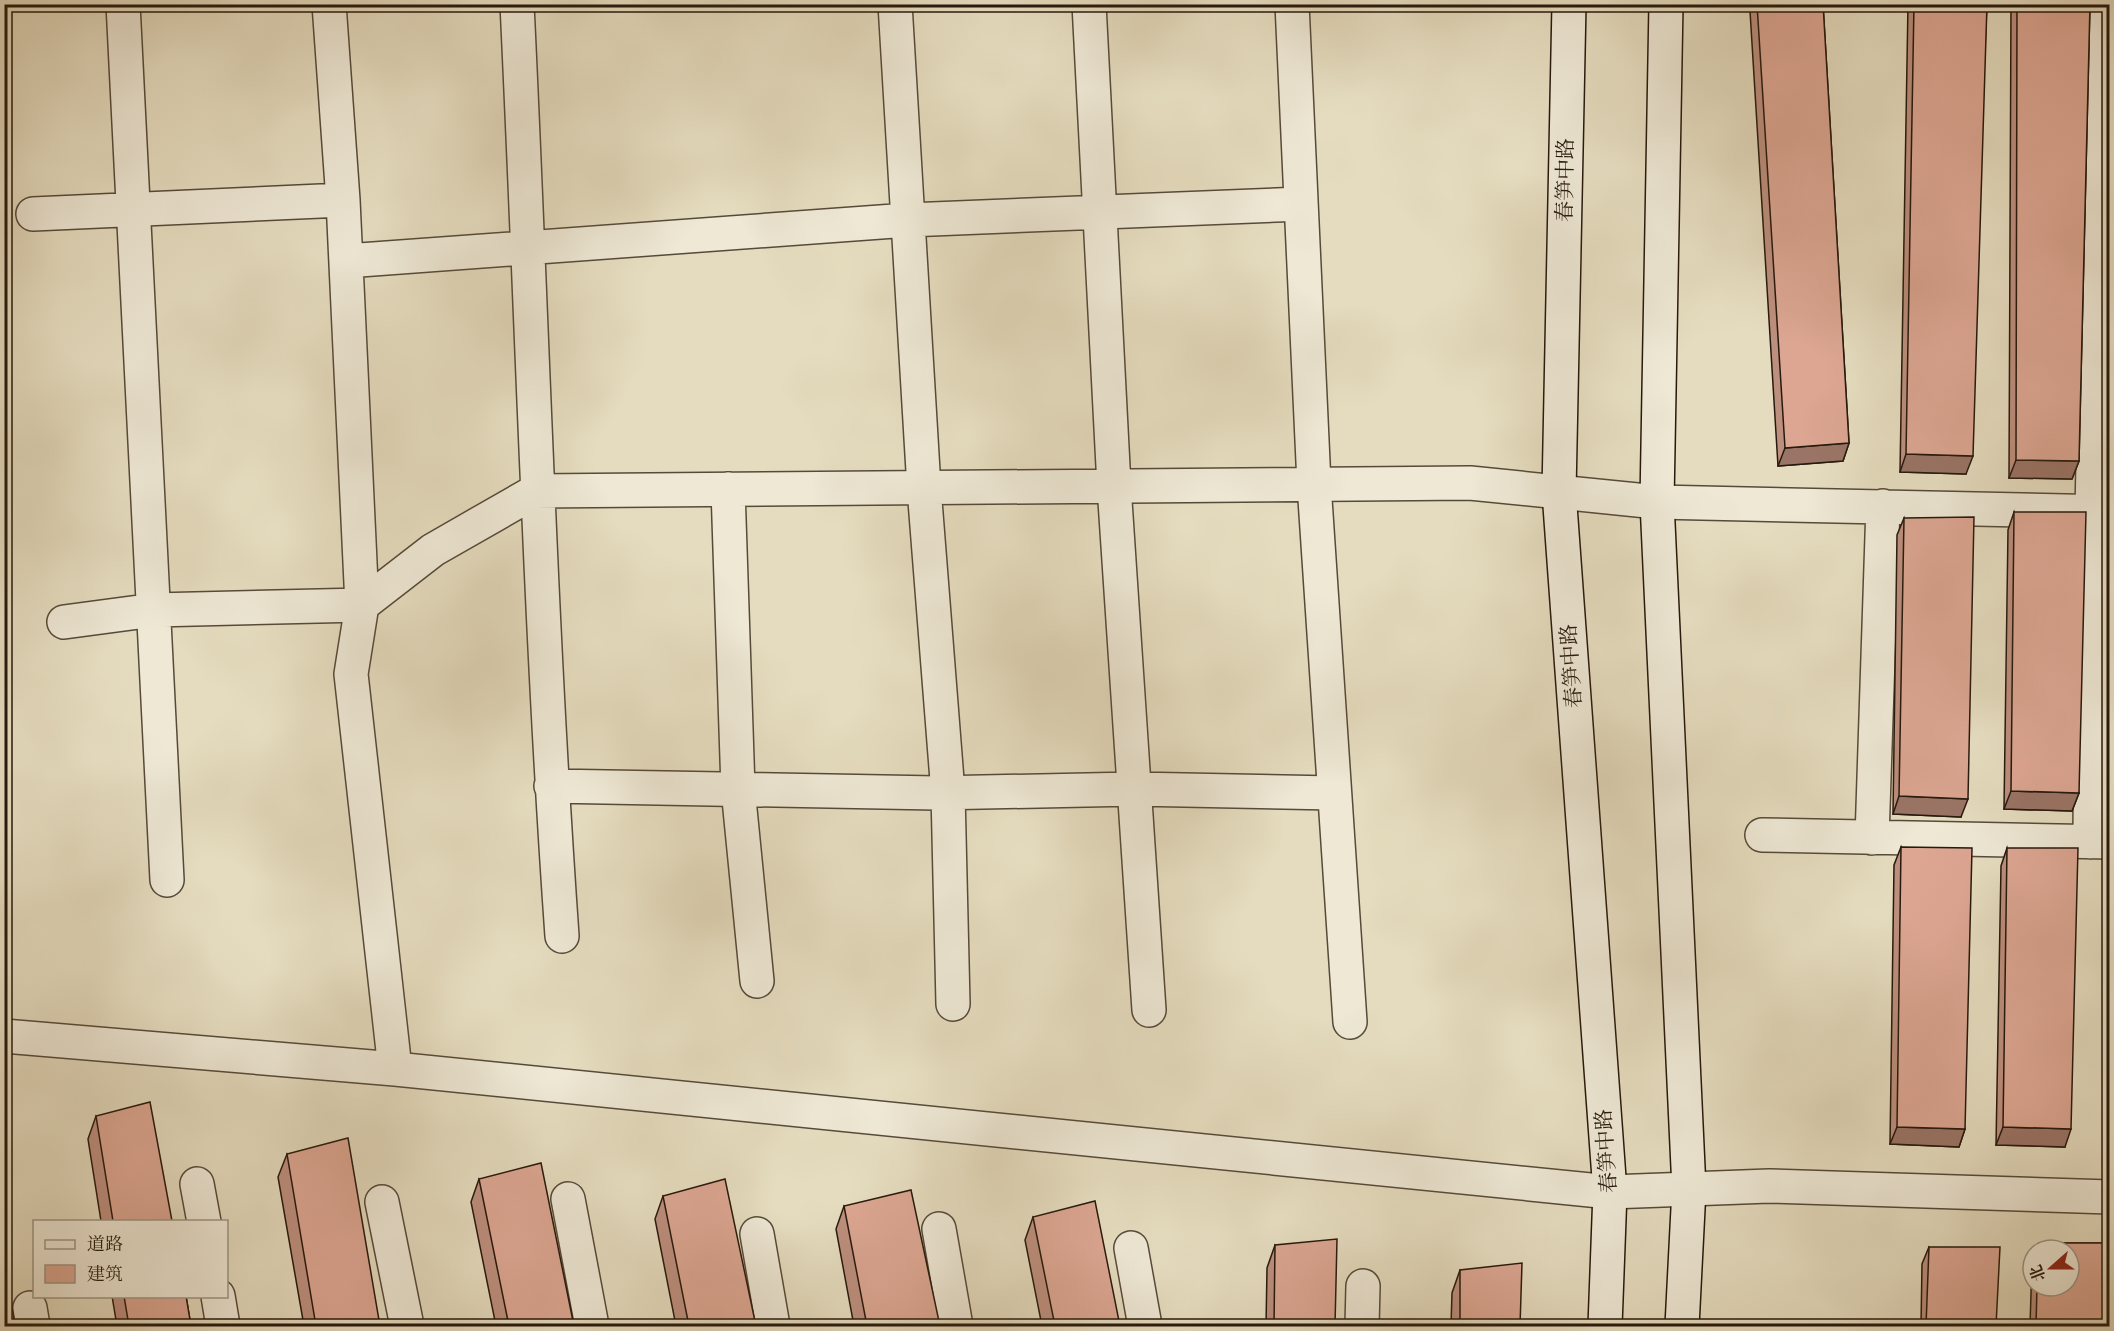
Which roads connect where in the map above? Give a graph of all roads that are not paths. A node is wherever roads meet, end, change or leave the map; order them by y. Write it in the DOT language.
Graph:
graph roads {
  1 [pos="123,4"];
  2 [pos="329,4"];
  3 [pos="517,4"];
  4 [pos="895,4"];
  5 [pos="1089,4"];
  6 [pos="1292,4"];
  7 [pos="1569,4"];
  8 [pos="1666,4"];
  9 [pos="2103,4"];
  10 [pos="343,200"];
  11 [pos="1301,204"];
  12 [pos="133,210"];
  13 [pos="1098,212"];
  14 [pos="33,214"];
  15 [pos="908,220"];
  16 [pos="529,247"];
  17 [pos="346,261"];
  18 [pos="1314,484"];
  19 [pos="1114,486"];
  20 [pos="924,488"];
  21 [pos="728,489"];
  22 [pos="536,492"];
  23 [pos="1558,492"];
  24 [pos="1658,502"];
  25 [pos="1883,506"];
  26 [pos="2101,511"];
  27 [pos="362,605"];
  28 [pos="154,610"];
  29 [pos="64,622"];
  30 [pos="551,786"];
  31 [pos="738,789"];
  32 [pos="1134,789"];
  33 [pos="948,793"];
  34 [pos="1334,793"];
  35 [pos="1762,835"];
  36 [pos="1872,838"];
  37 [pos="2100,842"];
  38 [pos="167,880"];
  39 [pos="562,936"];
  40 [pos="757,981"];
  41 [pos="953,1004"];
  42 [pos="1149,1010"];
  43 [pos="1350,1022"];
  44 [pos="4,1036"];
  45 [pos="394,1070"];
  46 [pos="197,1184"];
  47 [pos="1689,1189"];
  48 [pos="1610,1192"];
  49 [pos="2109,1197"];
  50 [pos="568,1199"];
  51 [pos="382,1202"];
  52 [pos="204,1220"];
  53 [pos="939,1229"];
  54 [pos="757,1234"];
  55 [pos="1131,1248"];
  56 [pos="1363,1286"];
  57 [pos="218,1298"];
  58 [pos="223,1326"];
  59 [pos="406,1326"];
  60 [pos="592,1326"];
  61 [pos="772,1326"];
  62 [pos="956,1326"];
  63 [pos="1144,1326"];
  64 [pos="1362,1326"];
  65 [pos="1605,1326"];
  66 [pos="1682,1326"];
  1 -- 12 [label="street"];
  2 -- 10 [label="street"];
  3 -- 16 [label="street"];
  4 -- 15 [label="street"];
  5 -- 13 [label="street"];
  6 -- 11 [label="street"];
  7 -- 23 [label="street, 春笋中路"];
  8 -- 24 [label="street"];
  9 -- 26 [label="street"];
  10 -- 12 [label="street"];
  10 -- 17 [label="street"];
  11 -- 13 [label="street"];
  11 -- 18 [label="street"];
  12 -- 14 [label="street"];
  12 -- 28 [label="street"];
  13 -- 15 [label="street"];
  13 -- 19 [label="street"];
  15 -- 16 [label="street"];
  15 -- 20 [label="street"];
  16 -- 17 [label="street"];
  16 -- 22 [label="street"];
  17 -- 27 [label="street"];
  18 -- 19 [label="street"];
  18 -- 23 [label="street"];
  18 -- 34 [label="street"];
  19 -- 20 [label="street"];
  19 -- 32 [label="street"];
  20 -- 21 [label="street"];
  20 -- 33 [label="street"];
  21 -- 22 [label="street"];
  21 -- 31 [label="street"];
  22 -- 27 [label="street"];
  22 -- 30 [label="street"];
  23 -- 24 [label="street"];
  23 -- 48 [label="street, 春笋中路"];
  24 -- 25 [label="street"];
  24 -- 47 [label="street"];
  25 -- 26 [label="street"];
  25 -- 36 [label="street"];
  26 -- 37 [label="street"];
  27 -- 28 [label="street"];
  27 -- 45 [label="street"];
  28 -- 29 [label="street"];
  28 -- 38 [label="street"];
  30 -- 31 [label="street"];
  30 -- 39 [label="street"];
  31 -- 33 [label="street"];
  31 -- 40 [label="street"];
  32 -- 33 [label="street"];
  32 -- 34 [label="street"];
  32 -- 42 [label="street"];
  33 -- 41 [label="street"];
  34 -- 43 [label="street"];
  35 -- 36 [label="street"];
  36 -- 37 [label="street"];
  44 -- 45 [label="street"];
  45 -- 48 [label="street"];
  46 -- 52 [label="street"];
  47 -- 48 [label="street"];
  47 -- 49 [label="street"];
  47 -- 66 [label="street"];
  48 -- 65 [label="street, 春笋中路"];
  50 -- 60 [label="street"];
  51 -- 59 [label="street"];
  53 -- 62 [label="street"];
  54 -- 61 [label="street"];
  55 -- 63 [label="street"];
  56 -- 64 [label="street"];
  57 -- 58 [label="street"];
}
